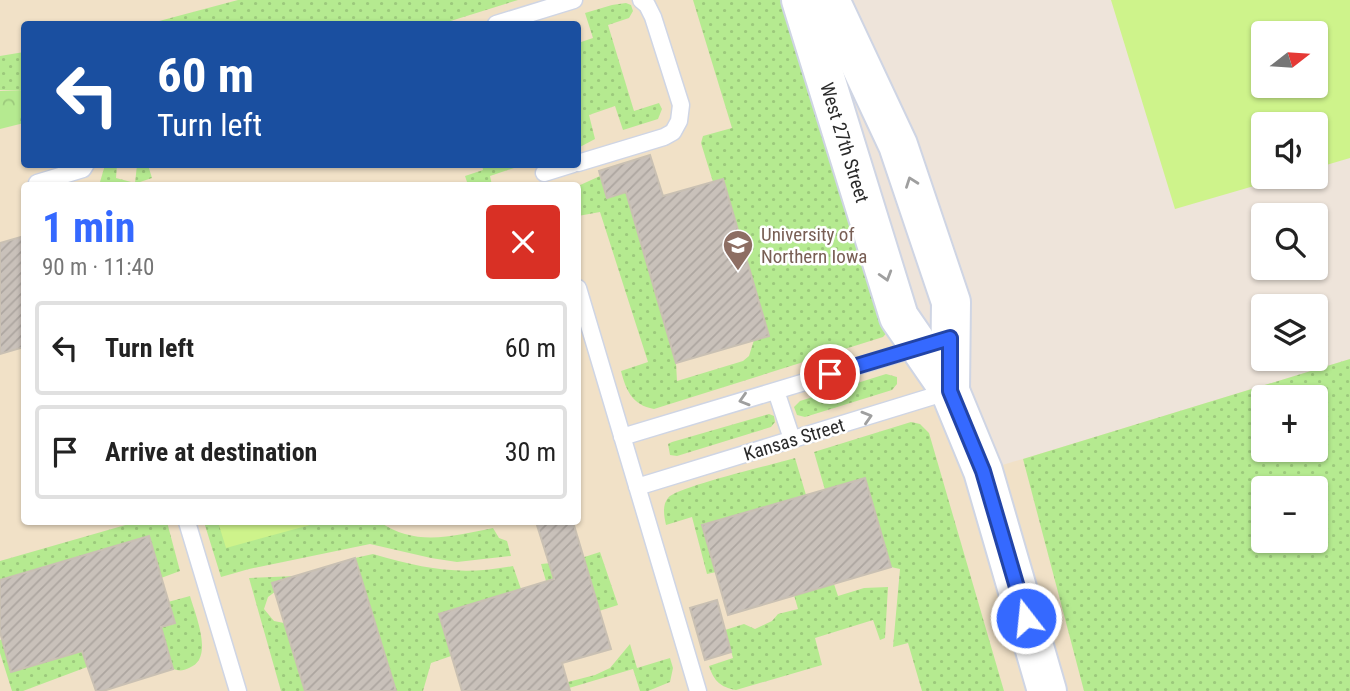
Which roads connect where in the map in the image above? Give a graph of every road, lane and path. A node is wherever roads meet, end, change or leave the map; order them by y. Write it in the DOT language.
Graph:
graph roads {
  1 [pos="574,0"];
  2 [pos="642,0"];
  3 [pos="784,0"];
  4 [pos="801,0"];
  5 [pos="830,0"];
  6 [pos="858,0"];
  7 [pos="506,21"];
  8 [pos="818,56"];
  9 [pos="898,145"];
  10 [pos="581,162"];
  11 [pos="82,168"];
  12 [pos="563,168"];
  13 [pos="544,174"];
  14 [pos="40,182"];
  15 [pos="581,298"];
  16 [pos="935,343"];
  17 [pos="776,391"];
  18 [pos="950,391"];
  19 [pos="622,438"];
  20 [pos="792,439"];
  21 [pos="637,487"];
  22 [pos="188,525"];
  23 [pos="238,691"];
  24 [pos="698,691"];
  25 [pos="1047,691"];
  1 -- 7 [label="lane"];
  2 -- 10 [label="lane"];
  3 -- 8 [label="main road"];
  4 -- 8 [label="main road, West 27th Street"];
  5 -- 9 [label="main road, West 27th Street"];
  6 -- 9 [label="main road"];
  8 -- 16 [label="main road, West 27th Street, one-way"];
  16 -- 9 [label="main road, West 27th Street, one-way"];
  11 -- 14 [label="lane"];
  12 -- 13 [label="lane"];
  15 -- 19 [label="lane"];
  16 -- 17 [label="lane"];
  16 -- 18 [label="main road, West 27th Street"];
  17 -- 19 [label="lane, one-way"];
  17 -- 20 [label="lane"];
  20 -- 18 [label="lane, Kansas Street, one-way"];
  18 -- 25 [label="main road, West 27th Street"];
  19 -- 21 [label="lane"];
  20 -- 21 [label="lane, Kansas Street"];
  21 -- 24 [label="lane"];
  22 -- 23 [label="lane"];
}
